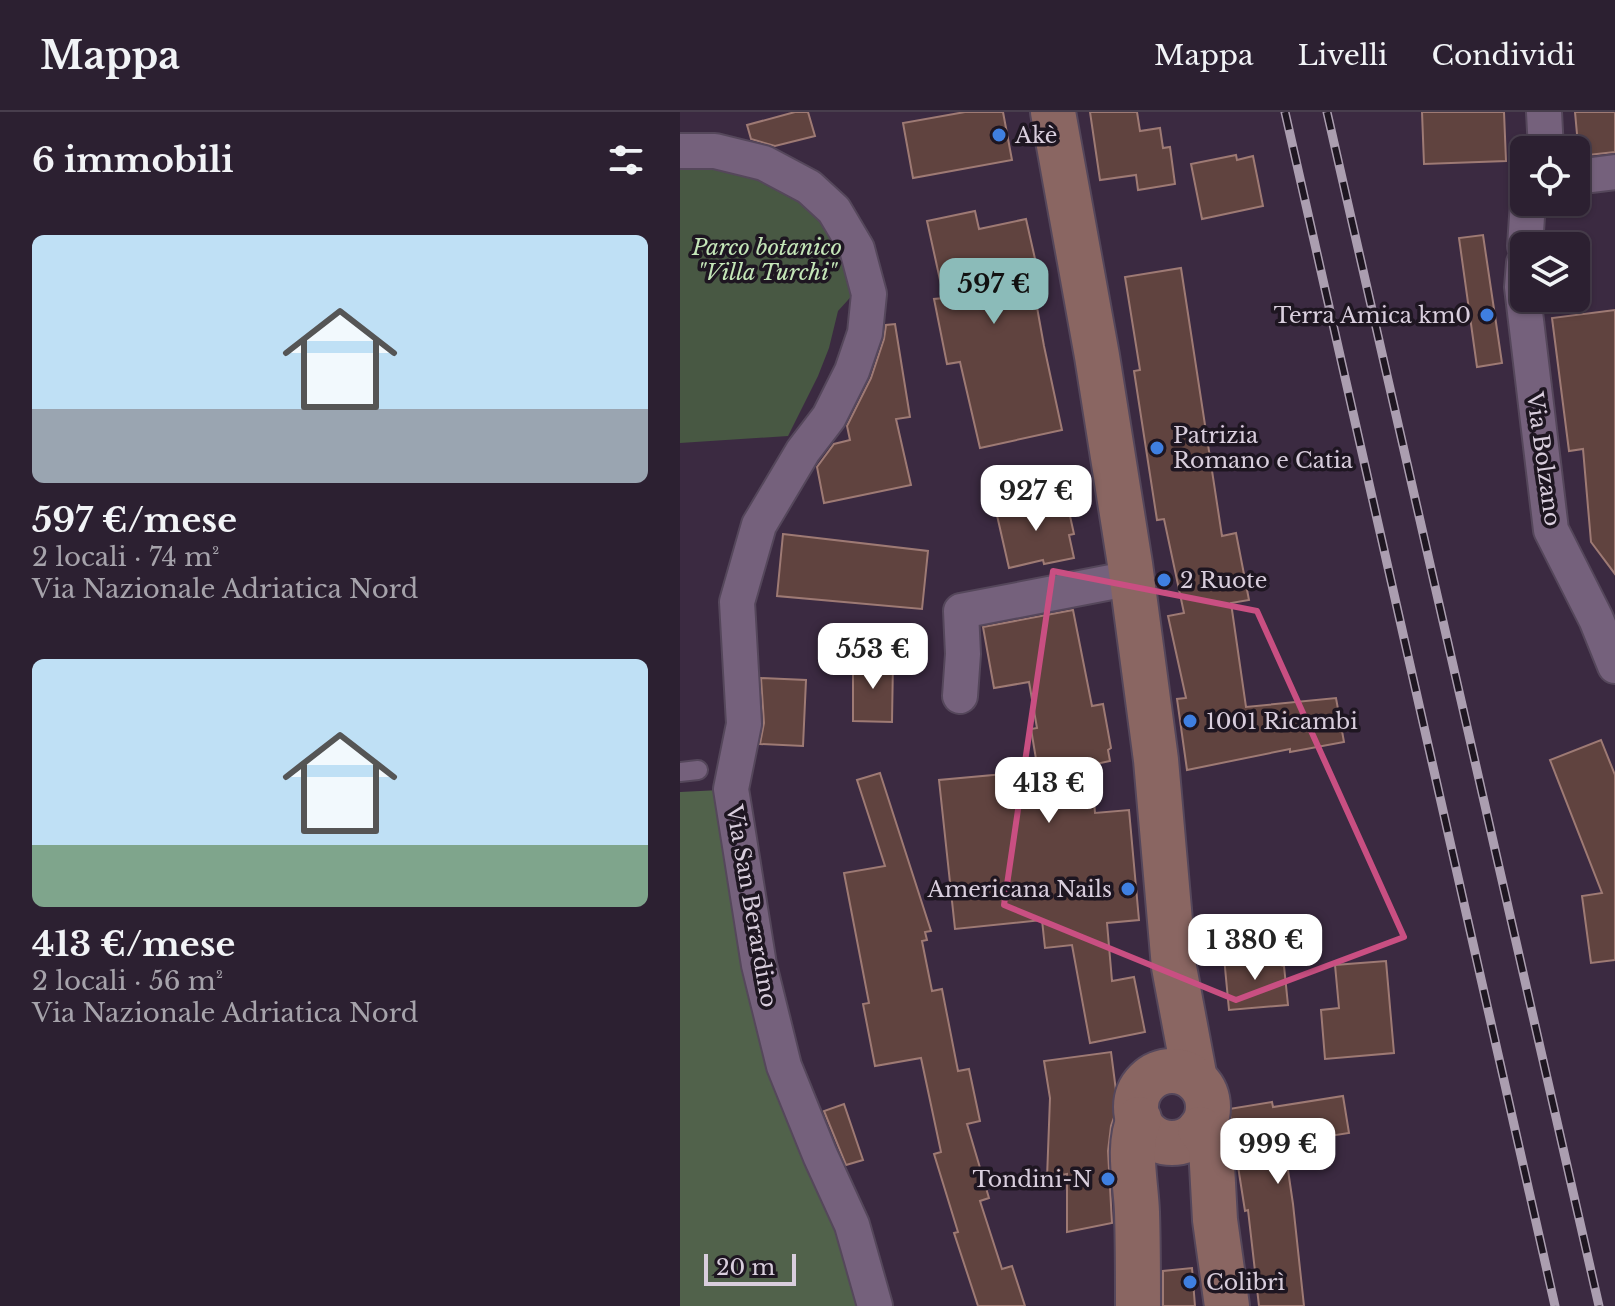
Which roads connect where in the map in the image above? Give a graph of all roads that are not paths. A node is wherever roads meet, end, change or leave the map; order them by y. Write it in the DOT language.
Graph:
graph roads {
  1 [pos="1053,112"];
  2 [pos="1544,112"];
  3 [pos="1545,136"];
  4 [pos="680,151"];
  5 [pos="1615,172"];
  6 [pos="1590,175"];
  7 [pos="1527,312"];
  8 [pos="1132,578"];
  9 [pos="1606,619"];
  10 [pos="1615,666"];
  11 [pos="960,696"];
  12 [pos="1175,1077"];
  13 [pos="1171,1133"];
  14 [pos="875,1306"];
  15 [pos="1138,1306"];
  16 [pos="1227,1306"];
  1 -- 8 [label="main road"];
  2 -- 3 [label="street"];
  4 -- 14 [label="street, Via San Berardino"];
  5 -- 6 [label="street"];
  7 -- 9 [label="street, Via Bolzano"];
  8 -- 11 [label="street"];
  8 -- 12 [label="main road"];
  9 -- 10 [label="street, Via Bolzano"];
  12 -- 13 [label="main road"];
  12 -- 13 [label="main road"];
  13 -- 15 [label="main road"];
  13 -- 16 [label="main road"];
}
